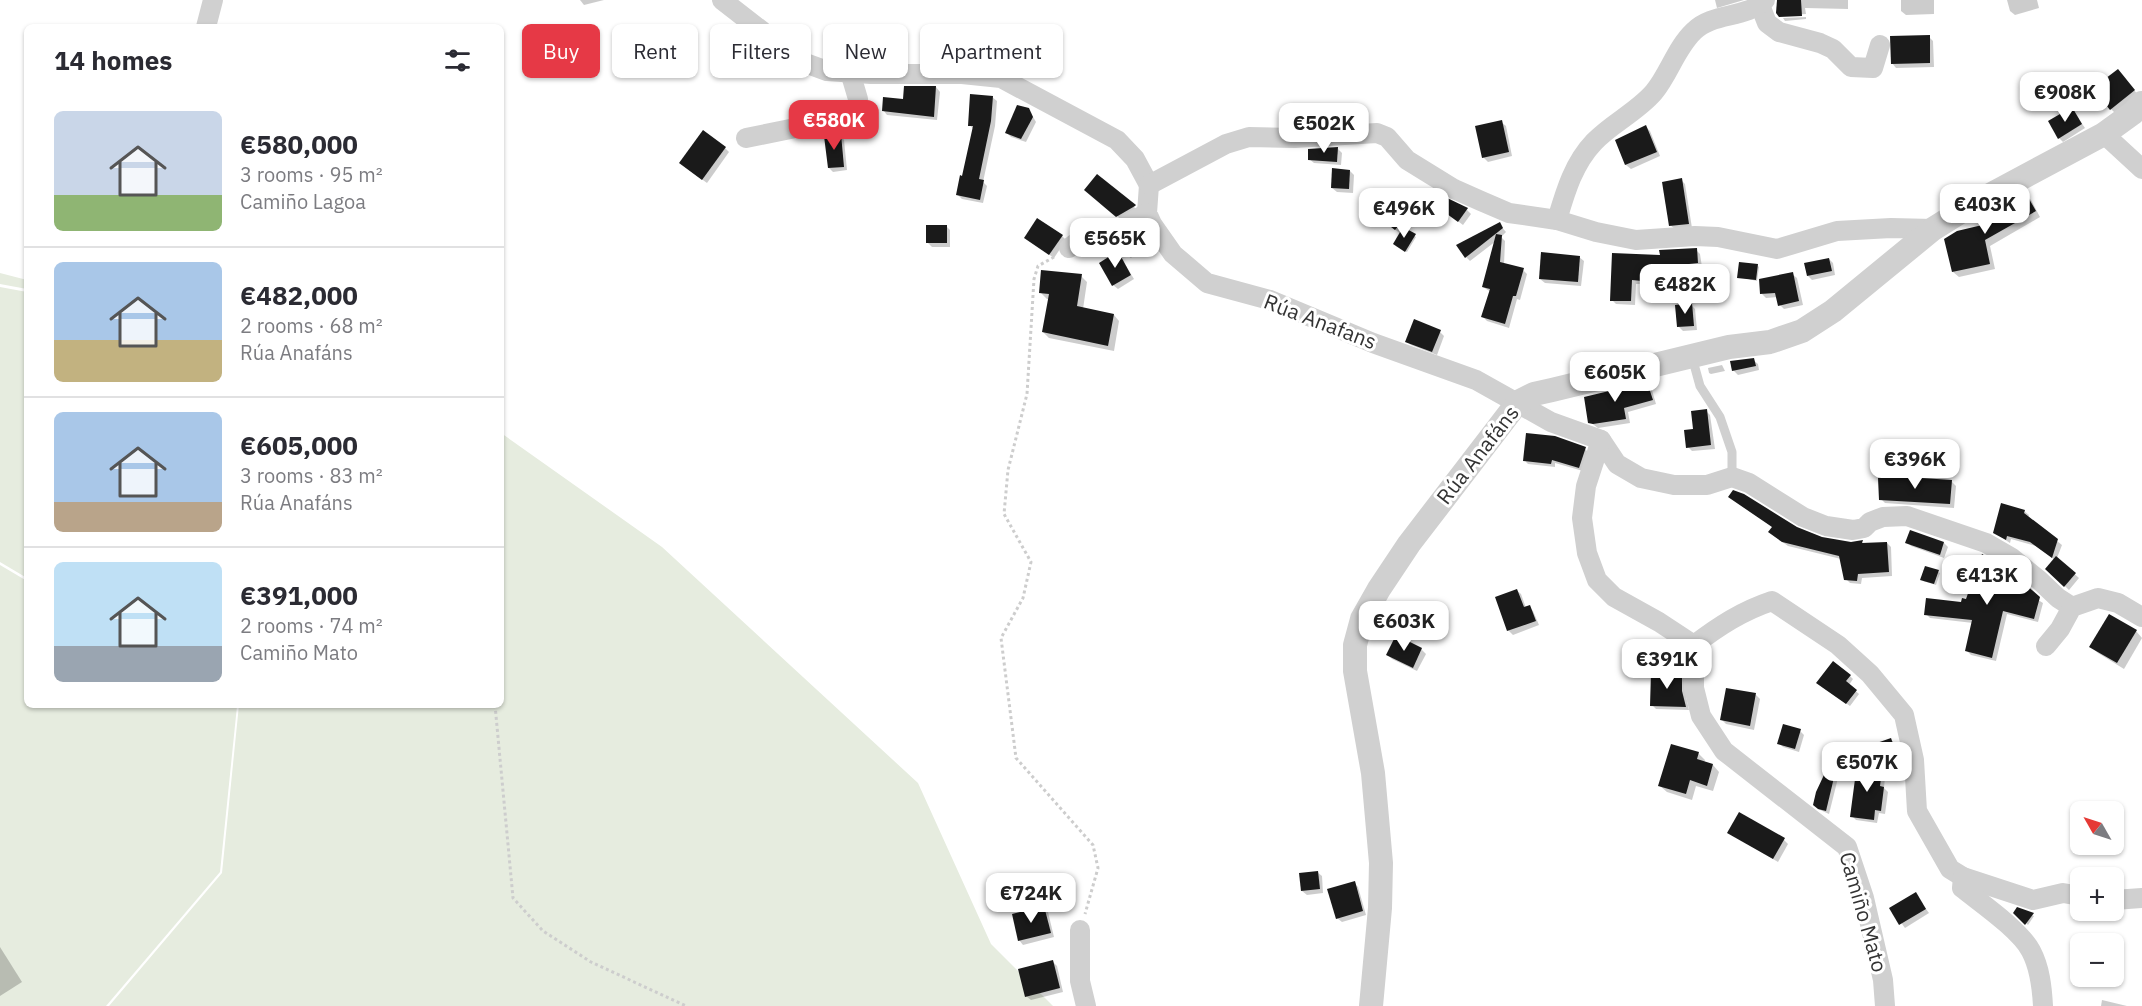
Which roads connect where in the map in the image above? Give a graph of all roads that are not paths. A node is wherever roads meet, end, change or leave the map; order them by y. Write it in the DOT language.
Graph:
graph roads {
  1 [pos="213,0"];
  2 [pos="722,0"];
  3 [pos="1762,2"];
  4 [pos="207,24"];
  5 [pos="1880,45"];
  6 [pos="823,70"];
  7 [pos="908,73"];
  8 [pos="852,78"];
  9 [pos="2142,103"];
  10 [pos="2104,134"];
  11 [pos="746,138"];
  12 [pos="2142,168"];
  13 [pos="1149,185"];
  14 [pos="1147,213"];
  15 [pos="1557,220"];
  16 [pos="1933,229"];
  17 [pos="1069,248"];
  18 [pos="1691,356"];
  19 [pos="1518,402"];
  20 [pos="1601,440"];
  21 [pos="1732,477"];
  22 [pos="2072,607"];
  23 [pos="2142,617"];
  24 [pos="1694,645"];
  25 [pos="2046,646"];
  26 [pos="1963,877"];
  27 [pos="2070,894"];
  28 [pos="2142,898"];
  29 [pos="2124,899"];
  30 [pos="1080,930"];
  31 [pos="1086,1006"];
  32 [pos="1371,1006"];
  33 [pos="1885,1006"];
  34 [pos="2043,1006"];
  1 -- 4 [label="street"];
  2 -- 6 [label="street"];
  3 -- 5 [label="street"];
  3 -- 15 [label="street"];
  7 -- 13 [label="street"];
  8 -- 11 [label="street"];
  9 -- 10 [label="street, Rúa Anafáns"];
  10 -- 12 [label="street"];
  10 -- 16 [label="street, Rúa Anafáns"];
  13 -- 14 [label="street"];
  13 -- 15 [label="street"];
  14 -- 17 [label="street"];
  14 -- 19 [label="street, Rúa Anafans"];
  15 -- 16 [label="street"];
  16 -- 18 [label="street, Rúa Anafáns"];
  18 -- 19 [label="street, Rúa Anafáns"];
  18 -- 21 [label="lane"];
  19 -- 20 [label="street, Rúa Anafans"];
  19 -- 32 [label="street, Rúa Anafáns"];
  20 -- 21 [label="street"];
  20 -- 24 [label="street"];
  21 -- 22 [label="street"];
  22 -- 23 [label="street"];
  22 -- 25 [label="street"];
  24 -- 26 [label="street"];
  24 -- 33 [label="street, Camiño Mato"];
  26 -- 27 [label="street"];
  26 -- 34 [label="street"];
  28 -- 29 [label="street"];
  30 -- 31 [label="street"];
}
